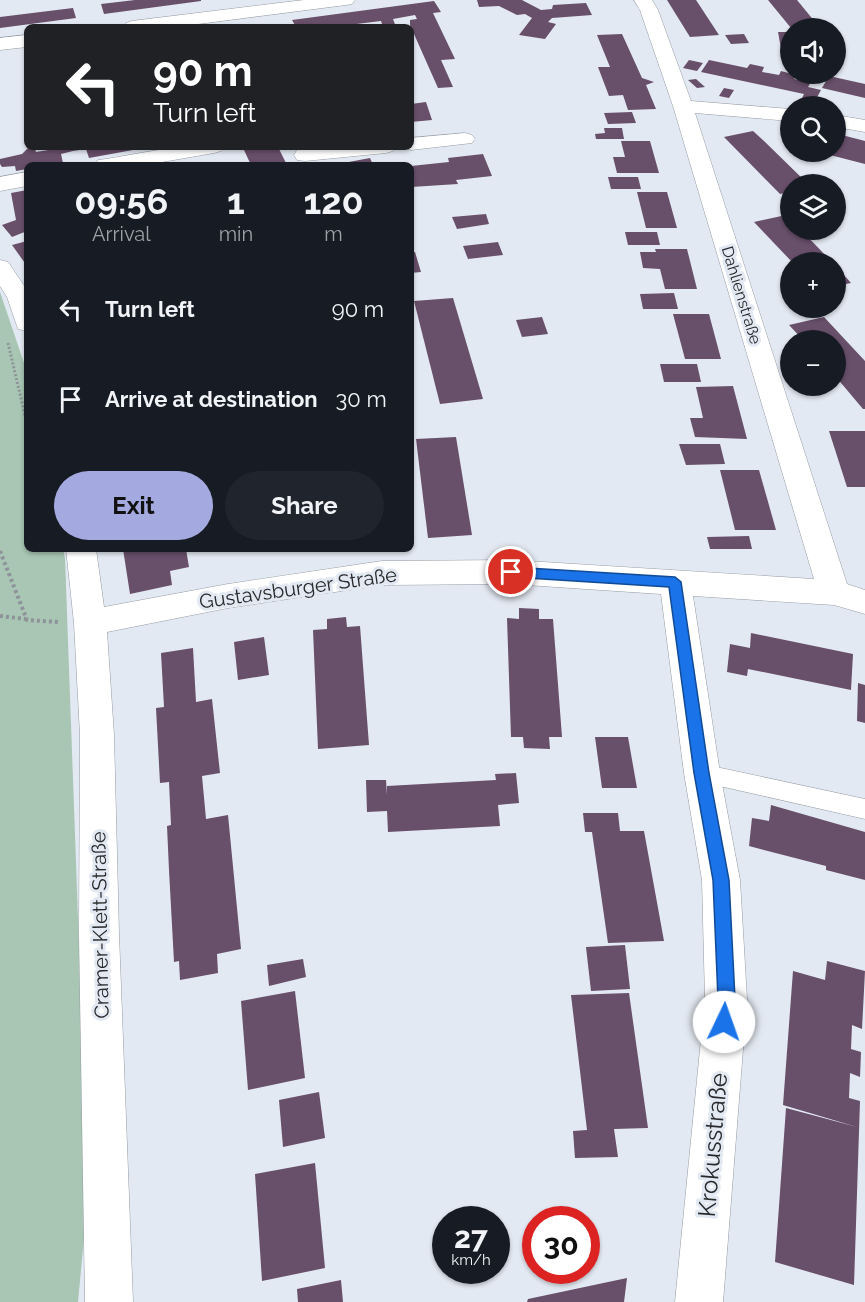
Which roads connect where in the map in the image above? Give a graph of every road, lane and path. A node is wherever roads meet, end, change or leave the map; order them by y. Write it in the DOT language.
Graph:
graph roads {
  1 [pos="346,0"];
  2 [pos="643,0"];
  3 [pos="250,19"];
  4 [pos="176,24"];
  5 [pos="24,41"];
  6 [pos="0,44"];
  7 [pos="683,106"];
  8 [pos="780,114"];
  9 [pos="846,123"];
  10 [pos="865,126"];
  11 [pos="465,139"];
  12 [pos="414,144"];
  13 [pos="196,150"];
  14 [pos="359,150"];
  15 [pos="305,156"];
  16 [pos="124,162"];
  17 [pos="24,180"];
  18 [pos="0,184"];
  19 [pos="0,267"];
  20 [pos="24,313"];
  21 [pos="8,342"];
  22 [pos="22,401"];
  23 [pos="24,410"];
  24 [pos="0,551"];
  25 [pos="81,552"];
  26 [pos="380,561"];
  27 [pos="675,582"];
  28 [pos="834,593"];
  29 [pos="865,602"];
  30 [pos="0,616"];
  31 [pos="27,620"];
  32 [pos="79,623"];
  33 [pos="702,773"];
  34 [pos="865,809"];
  35 [pos="109,1302"];
  36 [pos="699,1302"];
  1 -- 3 [label="street"];
  2 -- 7 [label="street, Dahlienstraße"];
  3 -- 4 [label="street"];
  5 -- 6 [label="street"];
  7 -- 8 [label="street"];
  7 -- 28 [label="street, Dahlienstraße"];
  9 -- 10 [label="street"];
  11 -- 12 [label="street"];
  13 -- 16 [label="street"];
  14 -- 15 [label="street"];
  17 -- 18 [label="street"];
  19 -- 20 [label="street"];
  21 -- 22 [label="path"];
  22 -- 23 [label="path"];
  24 -- 31 [label="path"];
  25 -- 32 [label="street, Cramer-Klett-Straße"];
  26 -- 27 [label="street, Gustavsburger Straße"];
  26 -- 32 [label="street, Gustavsburger Straße"];
  27 -- 28 [label="street, Gustavsburger Straße"];
  27 -- 33 [label="street, Krokusstraße"];
  28 -- 29 [label="street, Gustavsburger Straße"];
  30 -- 31 [label="path"];
  31 -- 32 [label="path"];
  32 -- 35 [label="street, Cramer-Klett-Straße"];
  33 -- 34 [label="lane"];
  33 -- 36 [label="street, Krokusstraße"];
}
